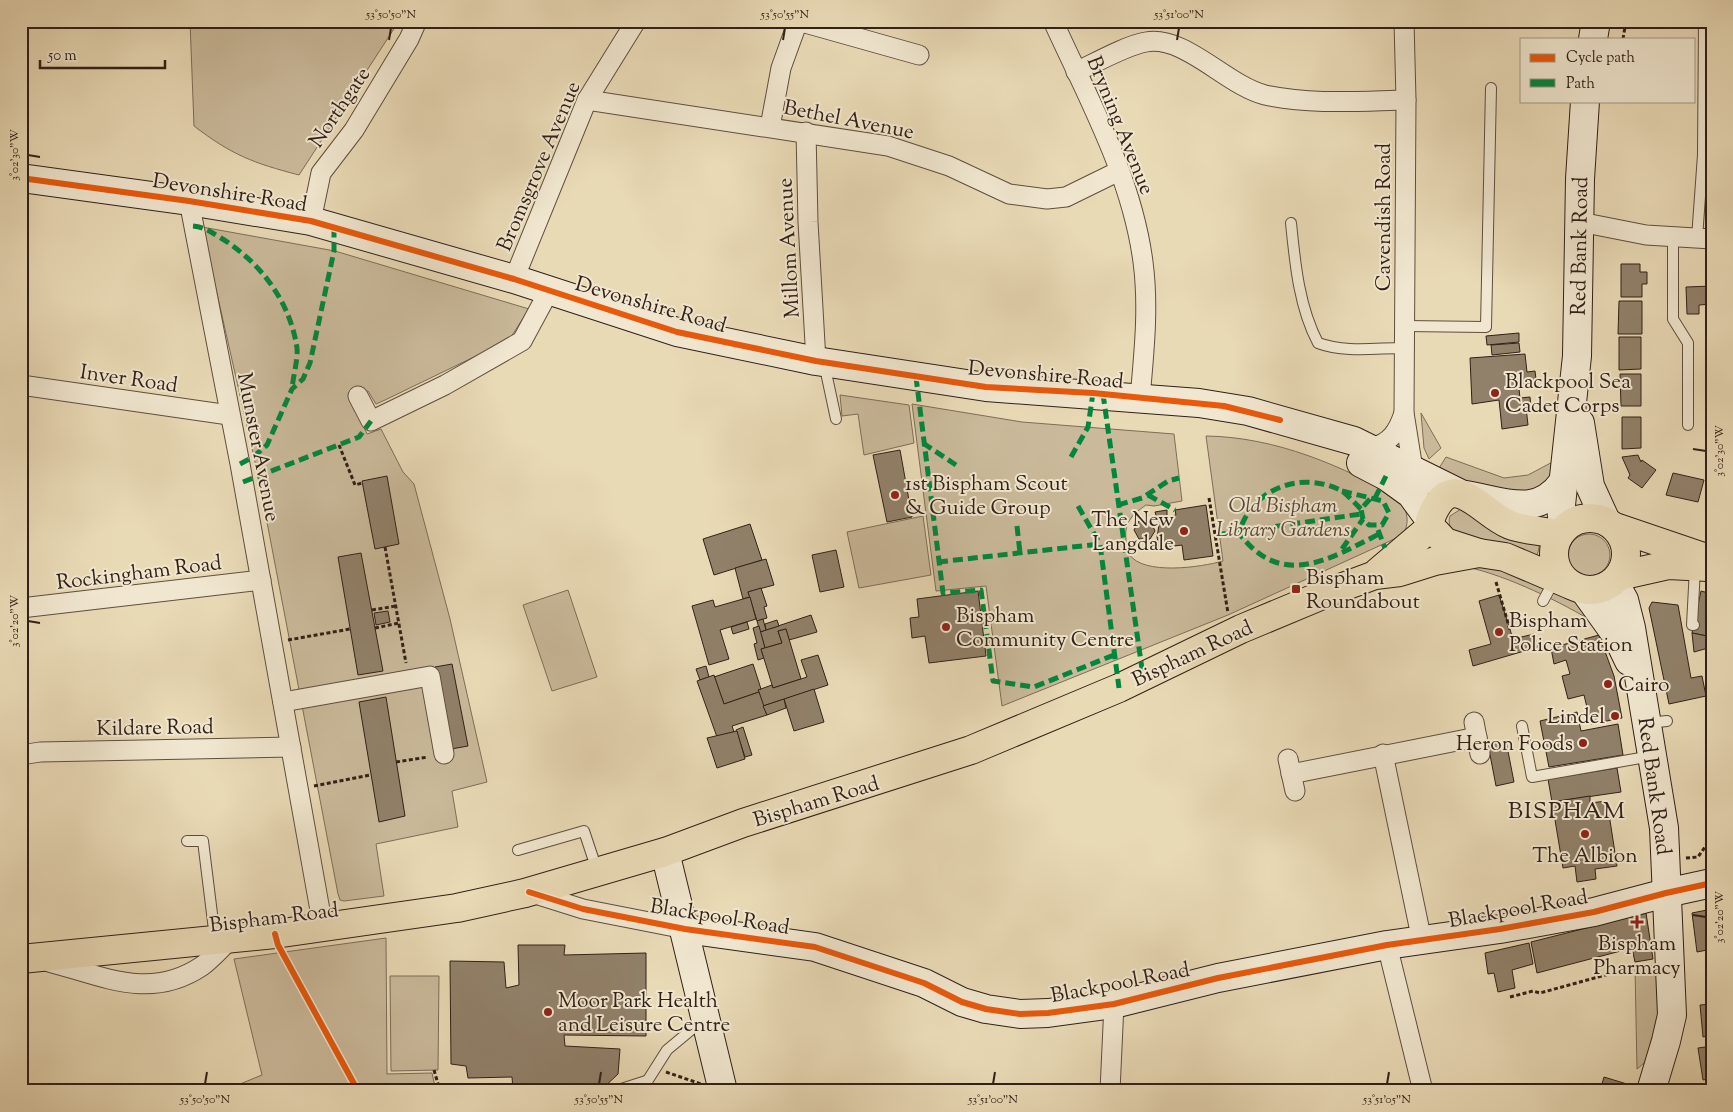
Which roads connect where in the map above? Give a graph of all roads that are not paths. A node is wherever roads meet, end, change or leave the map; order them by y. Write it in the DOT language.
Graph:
graph roads {
  1 [pos="417,21"];
  2 [pos="636,21"];
  3 [pos="798,21"];
  4 [pos="1052,21"];
  5 [pos="1404,21"];
  6 [pos="1596,21"];
  7 [pos="1704,21"];
  8 [pos="1593,38"];
  9 [pos="919,56"];
  10 [pos="1076,72"];
  11 [pos="1491,88"];
  12 [pos="587,100"];
  13 [pos="1406,100"];
  14 [pos="1585,102"];
  15 [pos="770,127"];
  16 [pos="806,132"];
  17 [pos="1119,171"];
  18 [pos="21,178"];
  19 [pos="189,201"];
  20 [pos="311,221"];
  21 [pos="1580,222"];
  22 [pos="1291,223"];
  23 [pos="1672,237"];
  24 [pos="1705,238"];
  25 [pos="514,279"];
  26 [pos="548,291"];
  27 [pos="1405,326"];
  28 [pos="1404,348"];
  29 [pos="820,362"];
  30 [pos="21,385"];
  31 [pos="1575,392"];
  32 [pos="358,396"];
  33 [pos="1140,398"];
  34 [pos="1404,413"];
  35 [pos="229,415"];
  36 [pos="836,419"];
  37 [pos="1688,425"];
  38 [pos="1308,428"];
  39 [pos="1371,448"];
  40 [pos="1413,469"];
  41 [pos="1563,482"];
  42 [pos="1464,494"];
  43 [pos="1430,524"];
  44 [pos="1610,524"];
  45 [pos="1561,532"];
  46 [pos="1479,553"];
  47 [pos="1706,565"];
  48 [pos="1375,575"];
  49 [pos="1617,579"];
  50 [pos="261,580"];
  51 [pos="1562,586"];
  52 [pos="21,608"];
  53 [pos="1694,625"];
  54 [pos="1638,680"];
  55 [pos="283,702"];
  56 [pos="1522,726"];
  57 [pos="1477,737"];
  58 [pos="291,747"];
  59 [pos="444,754"];
  60 [pos="1383,754"];
  61 [pos="21,756"];
  62 [pos="1653,756"];
  63 [pos="1291,774"];
  64 [pos="187,841"];
  65 [pos="518,850"];
  66 [pos="665,852"];
  67 [pos="597,871"];
  68 [pos="1712,884"];
  69 [pos="529,892"];
  70 [pos="1666,893"];
  71 [pos="323,927"];
  72 [pos="684,929"];
  73 [pos="223,940"];
  74 [pos="1422,940"];
  75 [pos="1387,945"];
  76 [pos="28,958"];
  77 [pos="1114,1004"];
  78 [pos="706,1018"];
  79 [pos="646,1081"];
  80 [pos="722,1090"];
  81 [pos="1653,1090"];
  82 [pos="615,1091"];
  83 [pos="641,1091"];
  84 [pos="1110,1091"];
  85 [pos="1423,1091"];
  1 -- 20 [label="street, Northgate"];
  2 -- 12 [label="street, Bromsgrove Avenue"];
  3 -- 9 [label="street"];
  3 -- 15 [label="street"];
  4 -- 10 [label="street, Bryning Avenue"];
  5 -- 13 [label="street, Cavendish Road"];
  6 -- 8 [label="street"];
  7 -- 24 [label="lane"];
  10 -- 13 [label="street"];
  10 -- 17 [label="street, Bryning Avenue"];
  11 -- 27 [label="lane"];
  12 -- 15 [label="street, Bethel Avenue"];
  12 -- 25 [label="street, Bromsgrove Avenue"];
  13 -- 27 [label="street, Cavendish Road"];
  14 -- 21 [label="street, Red Bank Road"];
  15 -- 16 [label="street, Bethel Avenue"];
  16 -- 17 [label="street, Bethel Avenue"];
  16 -- 29 [label="street, Millom Avenue"];
  17 -- 33 [label="street, Bryning Avenue"];
  18 -- 19 [label="street, Devonshire Road"];
  19 -- 20 [label="street, Devonshire Road"];
  19 -- 35 [label="street, Munster Avenue"];
  20 -- 25 [label="street, Devonshire Road"];
  21 -- 23 [label="street"];
  21 -- 31 [label="street, Red Bank Road"];
  22 -- 28 [label="lane"];
  23 -- 24 [label="street"];
  23 -- 37 [label="lane"];
  25 -- 26 [label="street, Devonshire Road"];
  26 -- 29 [label="street, Devonshire Road"];
  26 -- 32 [label="street, Devonshire Road"];
  27 -- 28 [label="street, Cavendish Road"];
  28 -- 34 [label="street, Cavendish Road"];
  29 -- 33 [label="street, Devonshire Road"];
  29 -- 36 [label="lane"];
  30 -- 35 [label="street, Inver Road"];
  31 -- 41 [label="street, Red Bank Road"];
  31 -- 44 [label="street, Red Bank Road"];
  33 -- 38 [label="street, Devonshire Road"];
  34 -- 39 [label="street, Cavendish Road"];
  34 -- 40 [label="street, Cavendish Road"];
  35 -- 50 [label="street, Munster Avenue"];
  38 -- 39 [label="street, Devonshire Road"];
  38 -- 43 [label="street, Devonshire Road"];
  39 -- 40 [label="street, Devonshire Road"];
  40 -- 42 [label="street, Devonshire Road"];
  41 -- 42 [label="street, Devonshire Road"];
  41 -- 45 [label="street, Red Bank Road"];
  42 -- 43 [label="main road, Bispham Road"];
  42 -- 45 [label="main road"];
  43 -- 46 [label="main road"];
  43 -- 48 [label="main road, Bispham Road"];
  44 -- 45 [label="main road"];
  44 -- 47 [label="main road"];
  44 -- 49 [label="main road"];
  45 -- 51 [label="main road"];
  46 -- 48 [label="main road, Bispham Road"];
  46 -- 51 [label="main road"];
  47 -- 49 [label="main road"];
  47 -- 53 [label="lane"];
  48 -- 66 [label="main road, Bispham Road"];
  49 -- 51 [label="main road"];
  49 -- 54 [label="street, Red Bank Road"];
  50 -- 52 [label="street, Rockingham Road"];
  50 -- 55 [label="street, Munster Avenue"];
  51 -- 54 [label="street, Red Bank Road"];
  54 -- 62 [label="street, Red Bank Road"];
  55 -- 58 [label="street, Munster Avenue"];
  55 -- 59 [label="street"];
  56 -- 62 [label="lane"];
  57 -- 60 [label="street"];
  58 -- 61 [label="street, Kildare Road"];
  58 -- 71 [label="street, Munster Avenue"];
  60 -- 63 [label="street"];
  60 -- 74 [label="street"];
  62 -- 70 [label="street, Red Bank Road"];
  64 -- 73 [label="lane"];
  65 -- 67 [label="lane"];
  66 -- 67 [label="main road, Bispham Road"];
  66 -- 72 [label="street"];
  67 -- 69 [label="main road, Bispham Road"];
  68 -- 70 [label="street, Blackpool Road"];
  69 -- 71 [label="main road, Bispham Road"];
  69 -- 72 [label="street, Blackpool Road"];
  70 -- 74 [label="street, Blackpool Road"];
  70 -- 81 [label="street, Red Bank Road"];
  71 -- 73 [label="main road, Bispham Road"];
  72 -- 77 [label="street, Blackpool Road"];
  72 -- 78 [label="street"];
  73 -- 76 [label="main road, Bispham Road"];
  73 -- 76 [label="street, Bispham Road"];
  74 -- 75 [label="street, Blackpool Road"];
  75 -- 77 [label="street, Blackpool Road"];
  75 -- 85 [label="street"];
  77 -- 84 [label="street"];
  78 -- 79 [label="lane"];
  78 -- 80 [label="street"];
  79 -- 82 [label="lane"];
  79 -- 83 [label="lane"];
}
